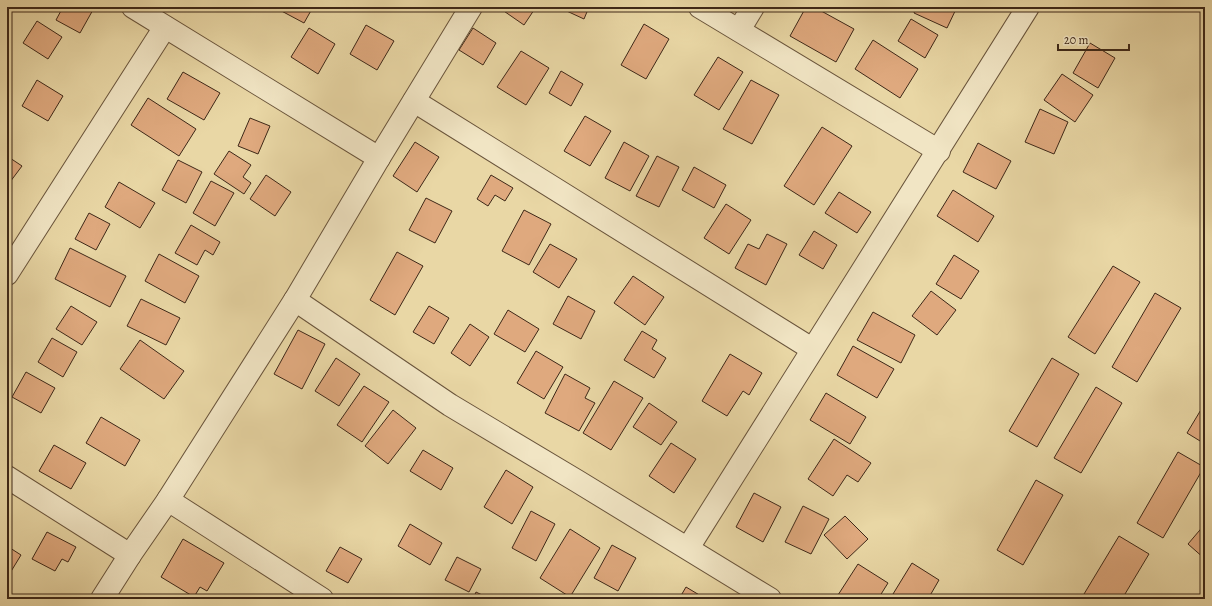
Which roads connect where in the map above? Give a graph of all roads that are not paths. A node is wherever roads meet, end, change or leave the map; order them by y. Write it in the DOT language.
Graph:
graph roads {
  1 [pos="133,7"];
  2 [pos="471,7"];
  3 [pos="700,7"];
  4 [pos="754,7"];
  5 [pos="1028,7"];
  6 [pos="164,27"];
  7 [pos="739,30"];
  8 [pos="414,102"];
  9 [pos="939,151"];
  10 [pos="379,158"];
  11 [pos="7,274"];
  12 [pos="295,300"];
  13 [pos="812,349"];
  14 [pos="7,477"];
  15 [pos="168,500"];
  16 [pos="688,548"];
  17 [pos="130,555"];
  18 [pos="102,599"];
  19 [pos="322,599"];
  20 [pos="770,599"];
  1 -- 6 [label="street"];
  2 -- 8 [label="street"];
  3 -- 7 [label="street"];
  4 -- 7 [label="street"];
  5 -- 9 [label="street"];
  6 -- 10 [label="street"];
  6 -- 11 [label="street"];
  7 -- 9 [label="street"];
  8 -- 10 [label="street"];
  8 -- 13 [label="street"];
  9 -- 13 [label="street"];
  10 -- 12 [label="street"];
  12 -- 15 [label="street"];
  12 -- 16 [label="street"];
  13 -- 16 [label="street"];
  14 -- 17 [label="street"];
  15 -- 17 [label="street"];
  15 -- 19 [label="street"];
  16 -- 20 [label="street"];
  17 -- 18 [label="street"];
}
